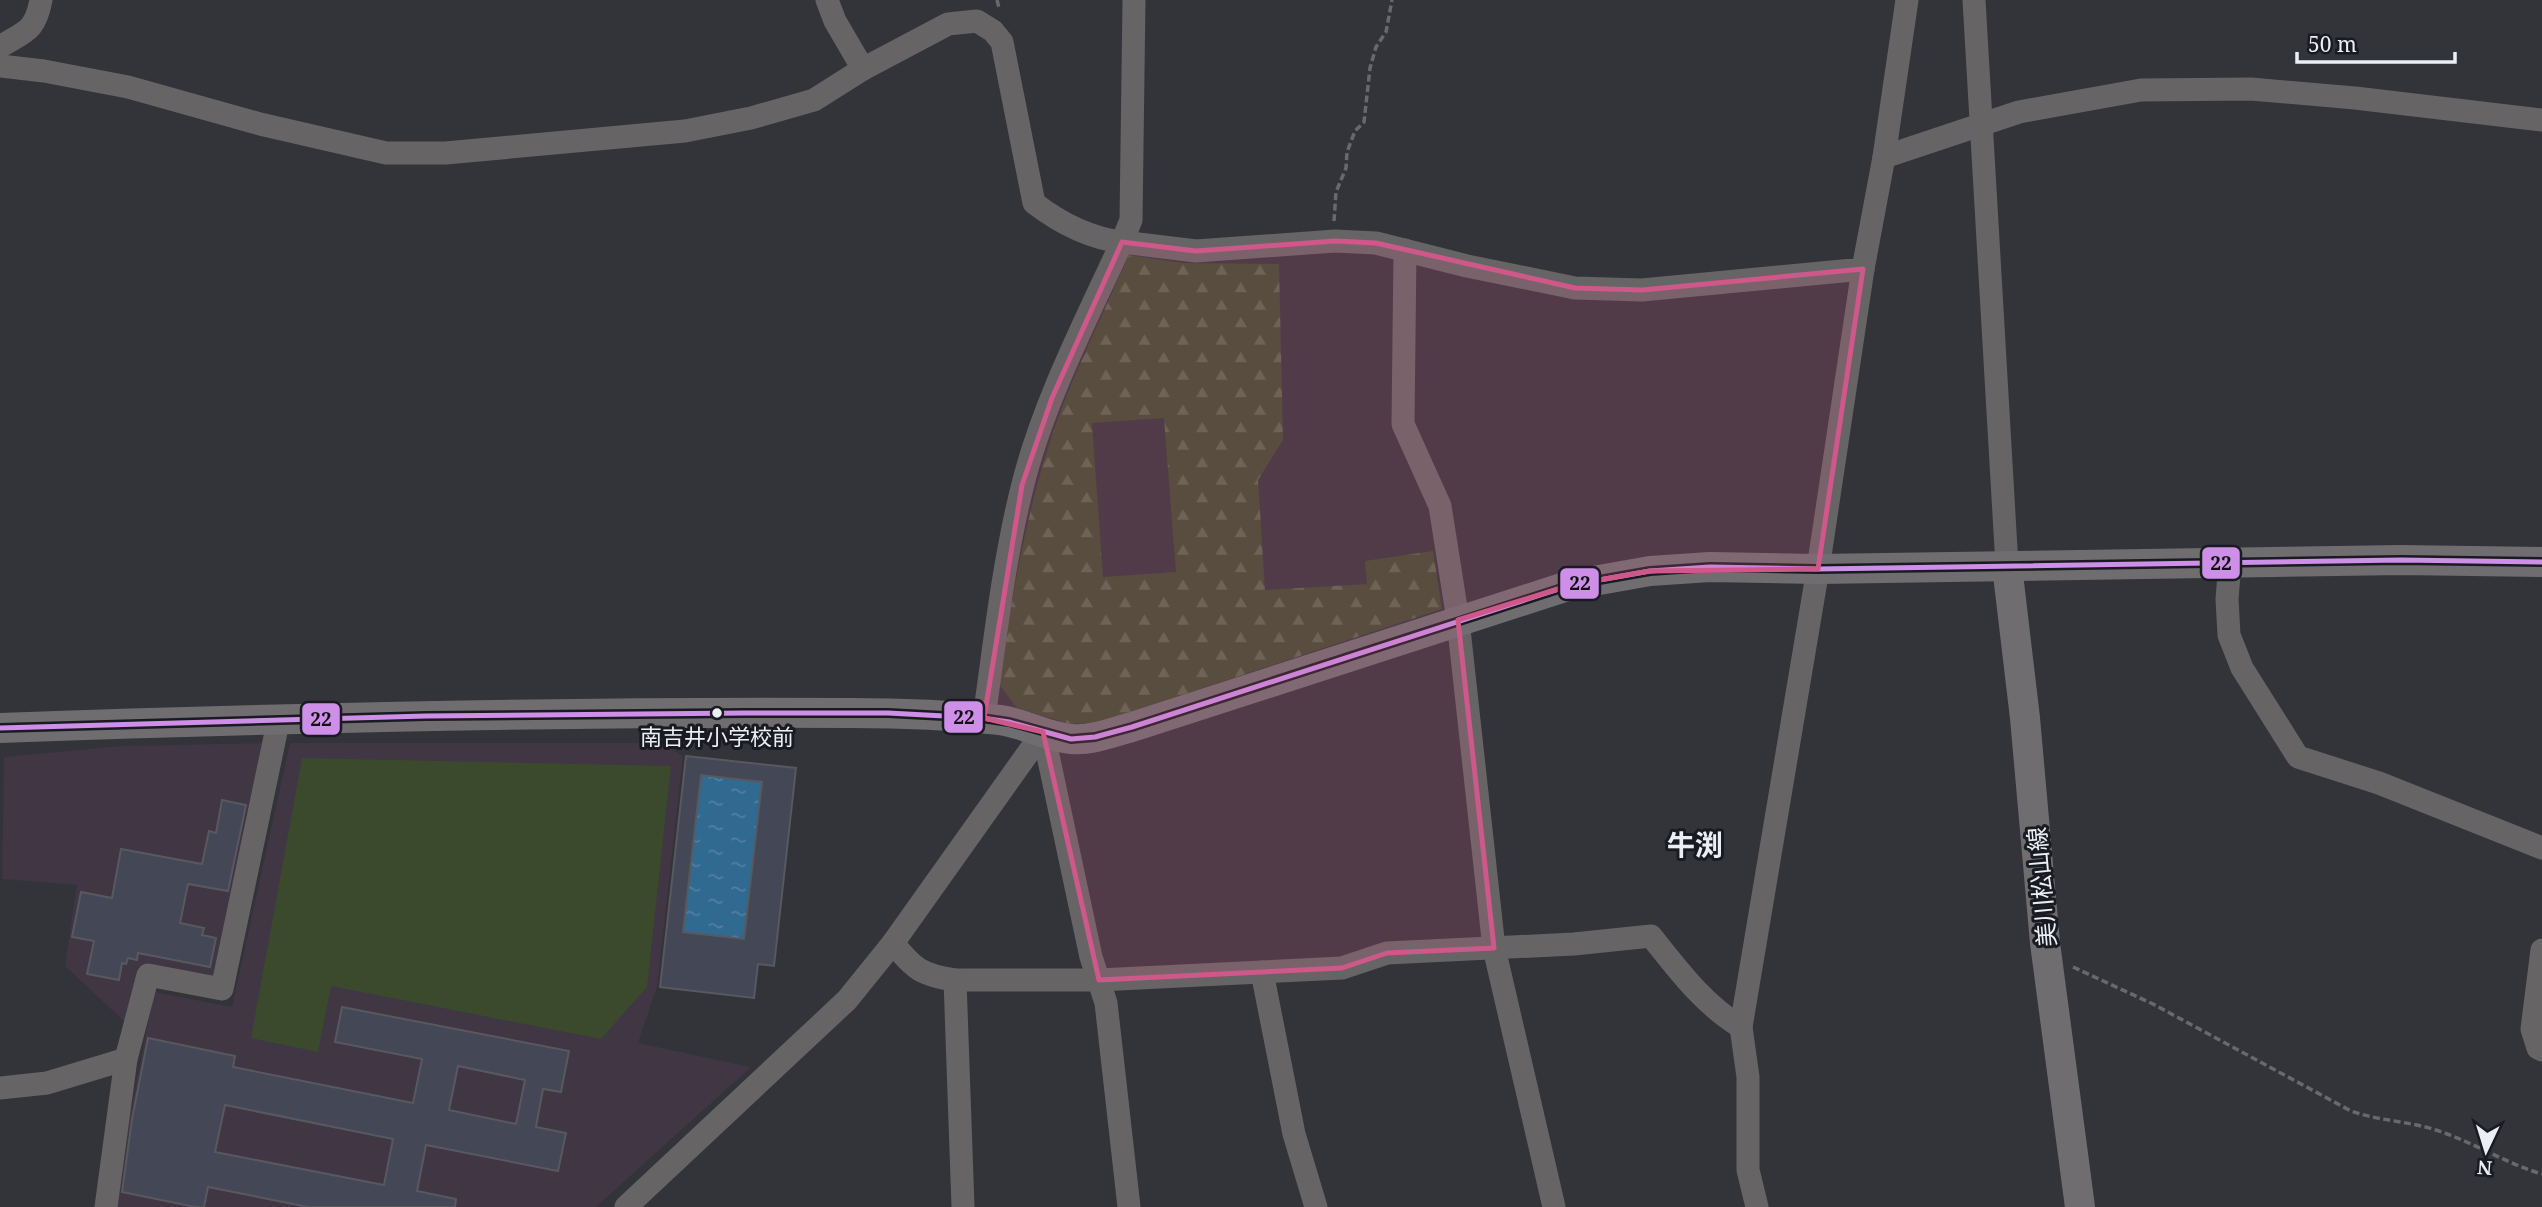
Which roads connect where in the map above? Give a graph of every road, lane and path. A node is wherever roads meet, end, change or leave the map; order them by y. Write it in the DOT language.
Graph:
graph roads {
  1 [pos="41,0"];
  2 [pos="827,0"];
  3 [pos="1134,0"];
  4 [pos="1392,0"];
  5 [pos="1907,0"];
  6 [pos="1974,0"];
  7 [pos="0,47"];
  8 [pos="0,66"];
  9 [pos="863,69"];
  10 [pos="2542,120"];
  11 [pos="1981,126"];
  12 [pos="1884,157"];
  13 [pos="1335,241"];
  14 [pos="1122,242"];
  15 [pos="1405,250"];
  16 [pos="1863,269"];
  17 [pos="2542,562"];
  18 [pos="2230,563"];
  19 [pos="2007,566"];
  20 [pos="1818,569"];
  21 [pos="1458,620"];
  22 [pos="279,718"];
  23 [pos="984,718"];
  24 [pos="0,728"];
  25 [pos="1044,732"];
  26 [pos="2542,848"];
  27 [pos="893,943"];
  28 [pos="1494,948"];
  29 [pos="2542,950"];
  30 [pos="2047,957"];
  31 [pos="1262,972"];
  32 [pos="955,980"];
  33 [pos="1099,980"];
  34 [pos="1741,1027"];
  35 [pos="2542,1050"];
  36 [pos="127,1059"];
  37 [pos="0,1088"];
  38 [pos="2542,1174"];
  39 [pos="106,1207"];
  40 [pos="626,1207"];
  41 [pos="963,1207"];
  42 [pos="1129,1207"];
  43 [pos="1316,1207"];
  44 [pos="1554,1207"];
  45 [pos="1757,1207"];
  46 [pos="2080,1207"];
  1 -- 7 [label="street"];
  2 -- 9 [label="street"];
  3 -- 14 [label="street"];
  4 -- 13 [label="path"];
  5 -- 12 [label="street"];
  6 -- 11 [label="street"];
  8 -- 9 [label="street"];
  9 -- 14 [label="street"];
  10 -- 11 [label="street"];
  11 -- 12 [label="street"];
  11 -- 19 [label="street"];
  12 -- 16 [label="street"];
  13 -- 14 [label="street"];
  13 -- 15 [label="street"];
  14 -- 23 [label="street"];
  15 -- 16 [label="street"];
  15 -- 21 [label="street"];
  16 -- 20 [label="street"];
  17 -- 18 [label="main road"];
  18 -- 19 [label="main road"];
  18 -- 26 [label="street"];
  19 -- 20 [label="main road"];
  19 -- 30 [label="main road, 美川松山線"];
  20 -- 21 [label="main road"];
  20 -- 34 [label="street"];
  21 -- 25 [label="main road"];
  21 -- 28 [label="street"];
  22 -- 23 [label="main road"];
  22 -- 24 [label="main road"];
  22 -- 36 [label="street"];
  23 -- 25 [label="main road"];
  25 -- 27 [label="street"];
  25 -- 33 [label="street"];
  27 -- 32 [label="street"];
  27 -- 40 [label="street"];
  28 -- 31 [label="street"];
  28 -- 34 [label="street"];
  28 -- 44 [label="street"];
  29 -- 35 [label="street"];
  30 -- 38 [label="path"];
  30 -- 46 [label="main road, 美川松山線"];
  31 -- 33 [label="street"];
  31 -- 43 [label="street"];
  32 -- 33 [label="street"];
  32 -- 41 [label="street"];
  33 -- 42 [label="street"];
  34 -- 45 [label="street"];
  36 -- 37 [label="street"];
  36 -- 39 [label="street"];
}
